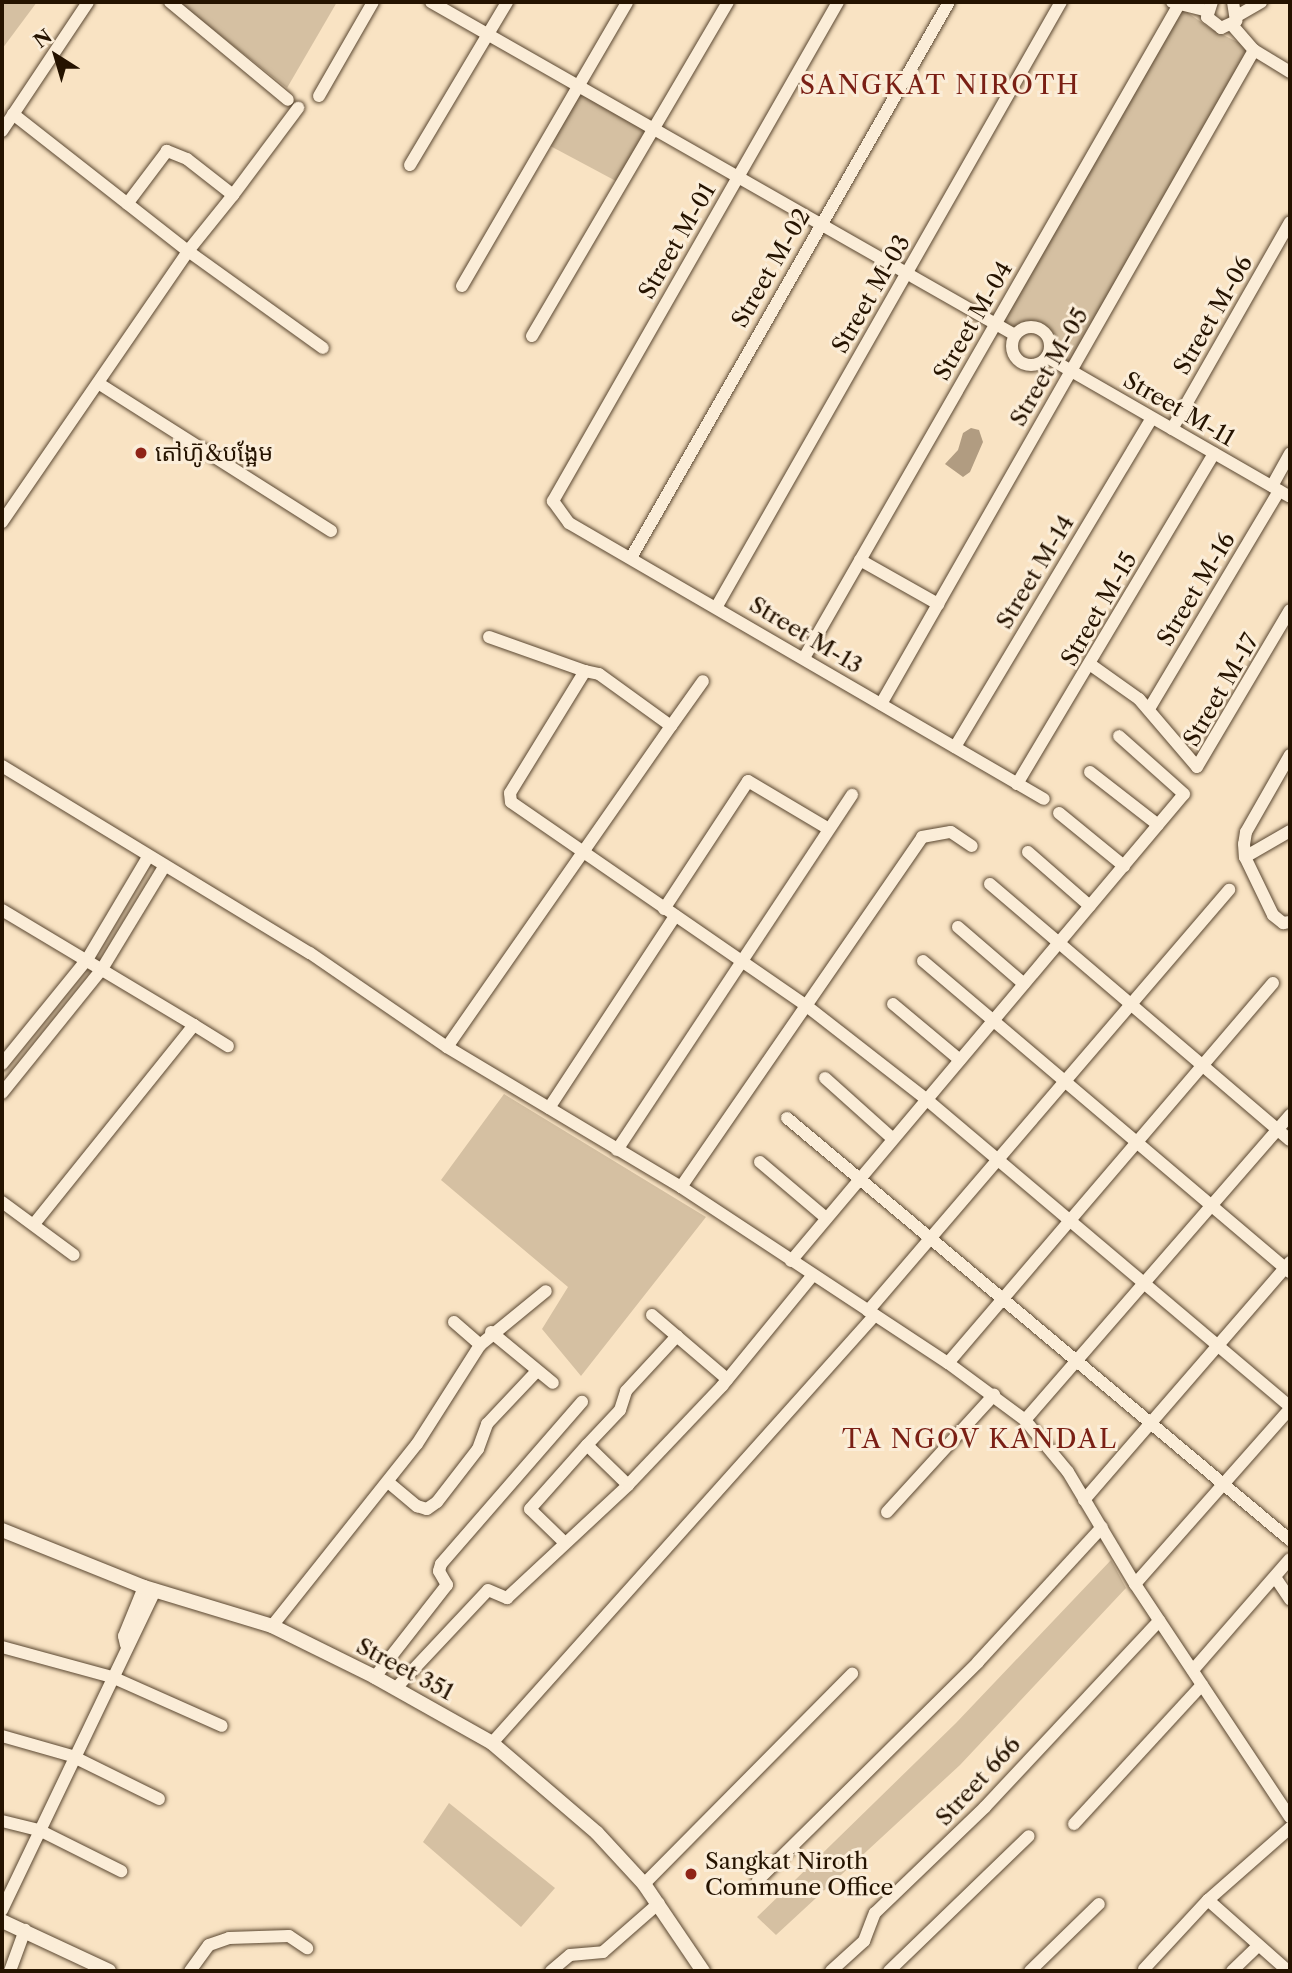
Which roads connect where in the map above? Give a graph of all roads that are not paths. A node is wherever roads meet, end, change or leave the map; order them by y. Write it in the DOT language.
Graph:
graph roads {
  1 [pos="88,2"];
  2 [pos="170,2"];
  3 [pos="373,2"];
  4 [pos="431,2"];
  5 [pos="507,2"];
  6 [pos="626,2"];
  7 [pos="728,2"];
  8 [pos="838,2"];
  9 [pos="949,2"];
  10 [pos="1060,2"];
  11 [pos="1233,2"];
  12 [pos="1261,2"];
  13 [pos="1175,4"];
  14 [pos="1210,6"];
  15 [pos="1235,20"];
  16 [pos="488,34"];
  17 [pos="1254,50"];
  18 [pos="1290,72"];
  19 [pos="578,86"];
  20 [pos="319,96"];
  21 [pos="288,100"];
  22 [pos="298,108"];
  23 [pos="13,114"];
  24 [pos="654,127"];
  25 [pos="2,131"];
  26 [pos="410,165"];
  27 [pos="738,176"];
  28 [pos="233,195"];
  29 [pos="127,204"];
  30 [pos="1290,222"];
  31 [pos="821,224"];
  32 [pos="188,251"];
  33 [pos="907,273"];
  34 [pos="462,286"];
  35 [pos="995,324"];
  36 [pos="1015,335"];
  37 [pos="531,336"];
  38 [pos="323,348"];
  39 [pos="1047,357"];
  40 [pos="1071,371"];
  41 [pos="98,383"];
  42 [pos="1152,418"];
  43 [pos="1172,429"];
  44 [pos="1214,453"];
  45 [pos="1290,454"];
  46 [pos="1281,491"];
  47 [pos="553,501"];
  48 [pos="2,522"];
  49 [pos="331,531"];
  50 [pos="632,556"];
  51 [pos="860,560"];
  52 [pos="938,604"];
  53 [pos="717,606"];
  54 [pos="1290,610"];
  55 [pos="489,637"];
  56 [pos="804,658"];
  57 [pos="1091,665"];
  58 [pos="584,671"];
  59 [pos="703,681"];
  60 [pos="881,704"];
  61 [pos="1149,709"];
  62 [pos="671,726"];
  63 [pos="1119,736"];
  64 [pos="955,747"];
  65 [pos="1290,755"];
  66 [pos="2,766"];
  67 [pos="1090,772"];
  68 [pos="1017,783"];
  69 [pos="852,795"];
  70 [pos="1044,799"];
  71 [pos="1059,813"];
  72 [pos="1158,825"];
  73 [pos="827,828"];
  74 [pos="1290,831"];
  75 [pos="972,846"];
  76 [pos="586,851"];
  77 [pos="1028,852"];
  78 [pos="148,857"];
  79 [pos="1245,857"];
  80 [pos="1124,866"];
  81 [pos="164,867"];
  82 [pos="990,884"];
  83 [pos="1229,890"];
  84 [pos="1090,906"];
  85 [pos="2,910"];
  86 [pos="670,912"];
  87 [pos="1290,922"];
  88 [pos="958,927"];
  89 [pos="1059,943"];
  90 [pos="88,958"];
  91 [pos="923,961"];
  92 [pos="743,964"];
  93 [pos="102,969"];
  94 [pos="1273,983"];
  95 [pos="1024,984"];
  96 [pos="804,1004"];
  97 [pos="893,1004"];
  98 [pos="1132,1005"];
  99 [pos="993,1020"];
  100 [pos="194,1025"];
  101 [pos="228,1045"];
  102 [pos="447,1047"];
  103 [pos="960,1060"];
  104 [pos="2,1064"];
  105 [pos="1203,1066"];
  106 [pos="825,1077"];
  107 [pos="1066,1082"];
  108 [pos="2,1093"];
  109 [pos="926,1098"];
  110 [pos="549,1108"];
  111 [pos="1290,1115"];
  112 [pos="787,1118"];
  113 [pos="1278,1129"];
  114 [pos="893,1139"];
  115 [pos="1290,1140"];
  116 [pos="1138,1143"];
  117 [pos="617,1150"];
  118 [pos="999,1159"];
  119 [pos="760,1162"];
  120 [pos="859,1179"];
  121 [pos="681,1187"];
  122 [pos="2,1202"];
  123 [pos="1212,1205"];
  124 [pos="826,1218"];
  125 [pos="1072,1220"];
  126 [pos="34,1224"];
  127 [pos="932,1240"];
  128 [pos="74,1255"];
  129 [pos="790,1261"];
  130 [pos="1288,1267"];
  131 [pos="812,1276"];
  132 [pos="1145,1281"];
  133 [pos="546,1290"];
  134 [pos="1004,1301"];
  135 [pos="872,1313"];
  136 [pos="652,1315"];
  137 [pos="454,1322"];
  138 [pos="491,1332"];
  139 [pos="677,1336"];
  140 [pos="1218,1344"];
  141 [pos="480,1345"];
  142 [pos="1076,1361"];
  143 [pos="948,1363"];
  144 [pos="536,1372"];
  145 [pos="727,1379"];
  146 [pos="553,1383"];
  147 [pos="994,1395"];
  148 [pos="582,1402"];
  149 [pos="1290,1408"];
  150 [pos="1025,1420"];
  151 [pos="1151,1423"];
  152 [pos="587,1445"];
  153 [pos="388,1482"];
  154 [pos="628,1485"];
  155 [pos="1226,1486"];
  156 [pos="1084,1500"];
  157 [pos="887,1512"];
  158 [pos="1102,1527"];
  159 [pos="2,1530"];
  160 [pos="1290,1540"];
  161 [pos="564,1542"];
  162 [pos="1290,1559"];
  163 [pos="1275,1577"];
  164 [pos="1135,1584"];
  165 [pos="150,1588"];
  166 [pos="1290,1599"];
  167 [pos="1159,1621"];
  168 [pos="272,1626"];
  169 [pos="2,1647"];
  170 [pos="1193,1670"];
  171 [pos="852,1674"];
  172 [pos="112,1677"];
  173 [pos="375,1677"];
  174 [pos="1202,1685"];
  175 [pos="396,1688"];
  176 [pos="222,1726"];
  177 [pos="2,1736"];
  178 [pos="492,1742"];
  179 [pos="72,1756"];
  180 [pos="159,1800"];
  181 [pos="1290,1817"];
  182 [pos="2,1821"];
  183 [pos="1074,1824"];
  184 [pos="1290,1828"];
  185 [pos="39,1830"];
  186 [pos="1029,1836"];
  187 [pos="121,1871"];
  188 [pos="758,1880"];
  189 [pos="644,1884"];
  190 [pos="1208,1900"];
  191 [pos="659,1903"];
  192 [pos="1099,1904"];
  193 [pos="2,1910"];
  194 [pos="2,1921"];
  195 [pos="25,1930"];
  196 [pos="1258,1946"];
  197 [pos="307,1948"];
  198 [pos="1144,1969"];
  199 [pos="10,1971"];
  200 [pos="109,1971"];
  201 [pos="190,1971"];
  202 [pos="551,1971"];
  203 [pos="704,1971"];
  204 [pos="831,1971"];
  205 [pos="889,1971"];
  206 [pos="1030,1971"];
  207 [pos="1232,1971"];
  208 [pos="1288,1971"];
  1 -- 23 [label="street"];
  2 -- 21 [label="street"];
  3 -- 20 [label="street"];
  4 -- 16 [label="street"];
  5 -- 16 [label="street"];
  6 -- 19 [label="street"];
  7 -- 24 [label="street"];
  8 -- 27 [label="street, Street M-01"];
  9 -- 31 [label="street, Street M-02"];
  10 -- 33 [label="street, Street M-03"];
  11 -- 15 [label="street"];
  12 -- 15 [label="street"];
  13 -- 14 [label="street"];
  13 -- 35 [label="street, Street M-04"];
  14 -- 15 [label="street"];
  15 -- 17 [label="street"];
  16 -- 19 [label="street"];
  16 -- 26 [label="street"];
  17 -- 18 [label="street"];
  17 -- 40 [label="street, Street M-05"];
  19 -- 24 [label="street"];
  19 -- 34 [label="street"];
  22 -- 28 [label="street"];
  23 -- 25 [label="street"];
  23 -- 29 [label="street"];
  24 -- 27 [label="street"];
  24 -- 37 [label="street"];
  27 -- 31 [label="street"];
  27 -- 47 [label="street, Street M-01"];
  28 -- 29 [label="street"];
  28 -- 32 [label="street"];
  29 -- 32 [label="street"];
  30 -- 43 [label="street, Street M-06"];
  31 -- 33 [label="street"];
  31 -- 50 [label="street, Street M-02"];
  32 -- 38 [label="street"];
  32 -- 41 [label="street"];
  33 -- 35 [label="street"];
  33 -- 53 [label="street, Street M-03"];
  35 -- 36 [label="street"];
  35 -- 51 [label="street, Street M-04"];
  36 -- 39 [label="street"];
  36 -- 39 [label="street"];
  39 -- 40 [label="street, Street M-11"];
  40 -- 42 [label="street, Street M-11"];
  40 -- 52 [label="street, Street M-05"];
  41 -- 48 [label="street"];
  41 -- 49 [label="street"];
  42 -- 43 [label="street, Street M-11"];
  42 -- 64 [label="street, Street M-14"];
  43 -- 44 [label="street, Street M-11"];
  44 -- 46 [label="street, Street M-11"];
  44 -- 57 [label="street, Street M-15"];
  45 -- 46 [label="street, Street M-16"];
  46 -- 61 [label="street, Street M-16"];
  47 -- 50 [label="street, Street M-13"];
  50 -- 53 [label="street, Street M-13"];
  51 -- 52 [label="street"];
  51 -- 56 [label="street, Street M-04"];
  52 -- 60 [label="street, Street M-05"];
  53 -- 56 [label="street, Street M-13"];
  54 -- 61 [label="street, Street M-17"];
  55 -- 58 [label="street"];
  56 -- 60 [label="street, Street M-13"];
  57 -- 61 [label="street, Street M-17"];
  57 -- 68 [label="street, Street M-15"];
  58 -- 62 [label="street"];
  58 -- 76 [label="street"];
  59 -- 62 [label="street"];
  60 -- 64 [label="street, Street M-13"];
  62 -- 76 [label="street"];
  63 -- 72 [label="street"];
  64 -- 68 [label="street, Street M-13"];
  65 -- 79 [label="street"];
  66 -- 78 [label="street"];
  67 -- 72 [label="street"];
  68 -- 70 [label="street, Street M-13"];
  69 -- 73 [label="street"];
  71 -- 80 [label="street"];
  72 -- 80 [label="street"];
  73 -- 86 [label="street"];
  73 -- 92 [label="street"];
  74 -- 79 [label="street"];
  75 -- 96 [label="street"];
  76 -- 86 [label="street"];
  76 -- 102 [label="street"];
  77 -- 84 [label="street"];
  78 -- 81 [label="street"];
  78 -- 90 [label="street"];
  79 -- 87 [label="street"];
  80 -- 84 [label="street"];
  81 -- 93 [label="street"];
  81 -- 102 [label="street"];
  82 -- 89 [label="street"];
  83 -- 98 [label="street"];
  84 -- 89 [label="street"];
  85 -- 90 [label="street"];
  86 -- 92 [label="street"];
  86 -- 110 [label="street"];
  88 -- 95 [label="street"];
  89 -- 95 [label="street"];
  89 -- 98 [label="street"];
  90 -- 93 [label="street"];
  90 -- 104 [label="street"];
  91 -- 99 [label="street"];
  92 -- 96 [label="street"];
  92 -- 117 [label="street"];
  93 -- 100 [label="street"];
  93 -- 108 [label="street"];
  94 -- 105 [label="street"];
  95 -- 99 [label="street"];
  96 -- 109 [label="street"];
  96 -- 121 [label="street"];
  97 -- 103 [label="street"];
  98 -- 105 [label="street"];
  98 -- 107 [label="street"];
  99 -- 103 [label="street"];
  99 -- 107 [label="street"];
  100 -- 101 [label="street"];
  100 -- 126 [label="street"];
  102 -- 110 [label="street"];
  103 -- 109 [label="street"];
  105 -- 113 [label="street"];
  105 -- 116 [label="street"];
  106 -- 114 [label="street"];
  107 -- 116 [label="street"];
  107 -- 118 [label="street"];
  109 -- 114 [label="street"];
  109 -- 118 [label="street"];
  110 -- 117 [label="street"];
  111 -- 113 [label="street"];
  112 -- 120 [label="street"];
  113 -- 115 [label="street"];
  113 -- 123 [label="street"];
  114 -- 120 [label="street"];
  116 -- 123 [label="street"];
  116 -- 125 [label="street"];
  117 -- 121 [label="street"];
  118 -- 125 [label="street"];
  118 -- 127 [label="street"];
  119 -- 124 [label="street"];
  120 -- 124 [label="street"];
  120 -- 127 [label="street"];
  121 -- 129 [label="street"];
  122 -- 126 [label="street"];
  123 -- 130 [label="street"];
  123 -- 132 [label="street"];
  124 -- 129 [label="street"];
  125 -- 132 [label="street"];
  125 -- 134 [label="street"];
  126 -- 128 [label="street"];
  127 -- 134 [label="street"];
  127 -- 135 [label="street"];
  129 -- 131 [label="street"];
  130 -- 140 [label="street"];
  131 -- 135 [label="street"];
  131 -- 145 [label="street"];
  132 -- 140 [label="street"];
  132 -- 142 [label="street"];
  133 -- 138 [label="street"];
  134 -- 142 [label="street"];
  134 -- 143 [label="street"];
  135 -- 143 [label="street"];
  135 -- 178 [label="street"];
  136 -- 139 [label="street"];
  137 -- 141 [label="street"];
  138 -- 141 [label="street"];
  138 -- 144 [label="street"];
  139 -- 145 [label="street"];
  139 -- 152 [label="street"];
  140 -- 149 [label="street"];
  140 -- 151 [label="street"];
  141 -- 153 [label="street"];
  142 -- 150 [label="street"];
  142 -- 151 [label="street"];
  143 -- 147 [label="street"];
  144 -- 146 [label="street"];
  144 -- 153 [label="street"];
  145 -- 154 [label="street"];
  147 -- 150 [label="street"];
  147 -- 157 [label="street"];
  148 -- 173 [label="street"];
  149 -- 155 [label="street"];
  150 -- 156 [label="street"];
  151 -- 155 [label="street"];
  151 -- 156 [label="street"];
  152 -- 154 [label="street"];
  152 -- 161 [label="street"];
  153 -- 168 [label="street"];
  154 -- 161 [label="street"];
  155 -- 160 [label="street"];
  155 -- 164 [label="street"];
  156 -- 158 [label="street"];
  158 -- 164 [label="street"];
  158 -- 188 [label="street"];
  159 -- 165 [label="street, Street 351"];
  161 -- 175 [label="street"];
  162 -- 163 [label="street"];
  163 -- 166 [label="street"];
  163 -- 170 [label="street"];
  164 -- 167 [label="street"];
  165 -- 168 [label="street, Street 351"];
  165 -- 172 [label="street"];
  167 -- 170 [label="street"];
  167 -- 204 [label="street, Street 666"];
  168 -- 173 [label="street, Street 351"];
  169 -- 172 [label="street"];
  170 -- 174 [label="street"];
  171 -- 189 [label="street"];
  172 -- 176 [label="street"];
  172 -- 179 [label="street"];
  173 -- 175 [label="street, Street 351"];
  174 -- 181 [label="street"];
  174 -- 183 [label="street"];
  175 -- 178 [label="street, Street 351"];
  177 -- 179 [label="street"];
  178 -- 189 [label="street, Street 351"];
  179 -- 180 [label="street"];
  179 -- 185 [label="street"];
  182 -- 185 [label="street"];
  184 -- 190 [label="street"];
  185 -- 187 [label="street"];
  185 -- 193 [label="street"];
  186 -- 205 [label="street"];
  189 -- 191 [label="street, Street 351"];
  190 -- 196 [label="street"];
  190 -- 198 [label="street"];
  191 -- 202 [label="street"];
  191 -- 203 [label="street, Street 351"];
  192 -- 206 [label="street"];
  194 -- 195 [label="street"];
  195 -- 199 [label="street"];
  195 -- 200 [label="street"];
  196 -- 207 [label="street"];
  196 -- 208 [label="street"];
  197 -- 201 [label="street"];
}
